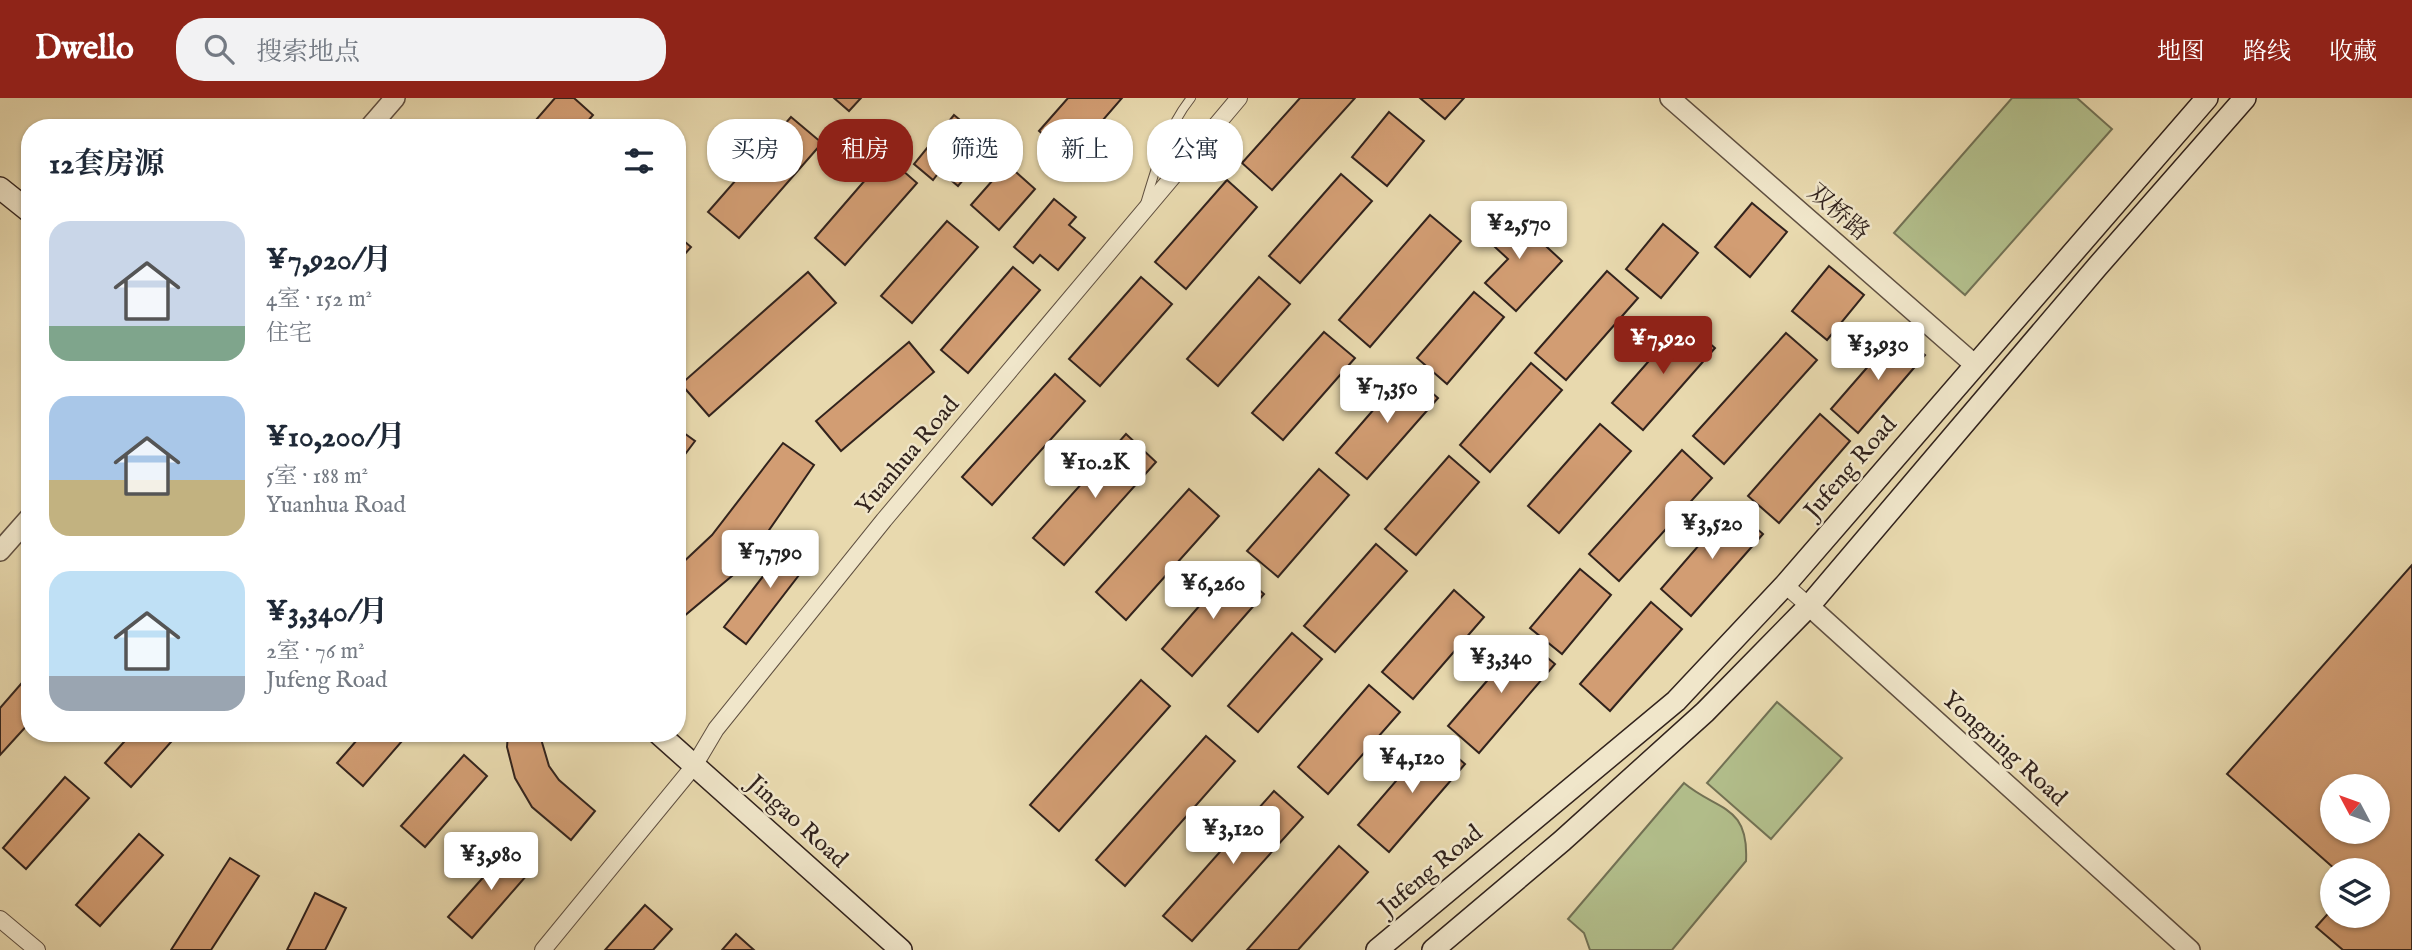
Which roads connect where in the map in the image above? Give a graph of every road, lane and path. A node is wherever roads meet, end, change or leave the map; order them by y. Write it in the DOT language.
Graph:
graph roads {
  1 [pos="395,98"];
  2 [pos="1191,98"];
  3 [pos="1239,98"];
  4 [pos="1670,98"];
  5 [pos="2207,98"];
  6 [pos="2245,98"];
  7 [pos="377,119"];
  8 [pos="0,188"];
  9 [pos="21,205"];
  10 [pos="1142,213"];
  11 [pos="1975,365"];
  12 [pos="21,527"];
  13 [pos="0,551"];
  14 [pos="1785,585"];
  15 [pos="1809,607"];
  16 [pos="668,742"];
  17 [pos="694,766"];
  18 [pos="0,919"];
  19 [pos="37,950"];
  20 [pos="543,950"];
  21 [pos="901,950"];
  22 [pos="1377,950"];
  23 [pos="1433,950"];
  24 [pos="2190,950"];
  1 -- 7 [label="street"];
  2 -- 10 [label="lane"];
  3 -- 10 [label="street, Yuanhua Road"];
  4 -- 11 [label="street, 双桥路"];
  5 -- 11 [label="main road, Jufeng Road"];
  6 -- 15 [label="main road"];
  8 -- 9 [label="main road"];
  10 -- 17 [label="street, Yuanhua Road"];
  11 -- 14 [label="main road, Jufeng Road"];
  12 -- 13 [label="street"];
  14 -- 15 [label="street, Yongning Road"];
  14 -- 22 [label="main road, Jufeng Road"];
  15 -- 23 [label="main road"];
  15 -- 24 [label="street, Yongning Road"];
  16 -- 17 [label="main road, Jingao Road"];
  17 -- 20 [label="street, Yuanhua Road"];
  17 -- 21 [label="main road, Jingao Road"];
  18 -- 19 [label="street"];
}
